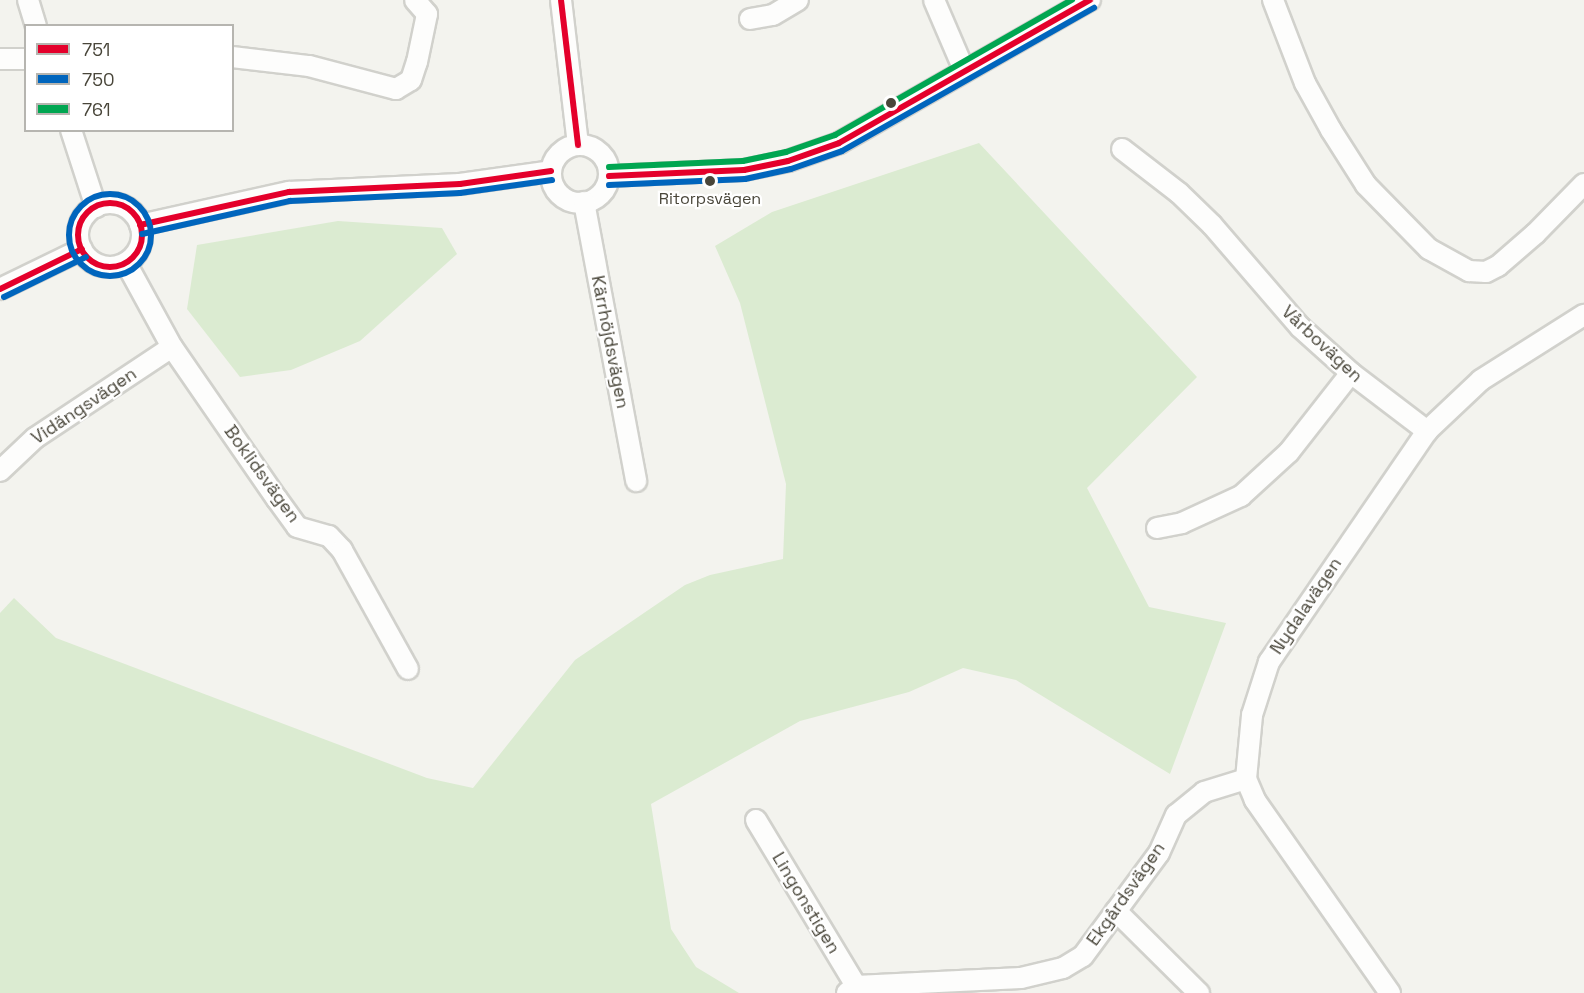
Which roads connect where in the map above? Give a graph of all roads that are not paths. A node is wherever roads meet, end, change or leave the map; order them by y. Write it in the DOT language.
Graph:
graph roads {
  1 [pos="28,0"];
  2 [pos="415,0"];
  3 [pos="561,0"];
  4 [pos="798,0"];
  5 [pos="934,0"];
  6 [pos="1089,0"];
  7 [pos="1273,0"];
  8 [pos="750,19"];
  9 [pos="35,24"];
  10 [pos="234,57"];
  11 [pos="0,59"];
  12 [pos="24,59"];
  13 [pos="964,70"];
  14 [pos="72,132"];
  15 [pos="578,145"];
  16 [pos="1122,149"];
  17 [pos="551,171"];
  18 [pos="609,176"];
  19 [pos="1583,187"];
  20 [pos="584,202"];
  21 [pos="96,207"];
  22 [pos="140,225"];
  23 [pos="82,249"];
  24 [pos="126,263"];
  25 [pos="0,289"];
  26 [pos="1584,315"];
  27 [pos="172,347"];
  28 [pos="1351,374"];
  29 [pos="1427,431"];
  30 [pos="0,471"];
  31 [pos="636,481"];
  32 [pos="1156,528"];
  33 [pos="408,669"];
  34 [pos="1246,779"];
  35 [pos="756,820"];
  36 [pos="1116,911"];
  37 [pos="1024,986"];
  38 [pos="852,989"];
  39 [pos="1199,993"];
  40 [pos="1390,993"];
  1 -- 9 [label="street"];
  2 -- 10 [label="street"];
  3 -- 15 [label="street"];
  4 -- 8 [label="street"];
  5 -- 13 [label="street"];
  6 -- 13 [label="street"];
  7 -- 19 [label="street"];
  11 -- 12 [label="street"];
  13 -- 18 [label="street"];
  14 -- 21 [label="street"];
  15 -- 17 [label="street"];
  15 -- 18 [label="street"];
  16 -- 28 [label="street, Vårbovägen"];
  17 -- 20 [label="street"];
  17 -- 22 [label="street"];
  18 -- 20 [label="street"];
  20 -- 31 [label="street, Kärrhöjdsvägen"];
  21 -- 22 [label="street"];
  21 -- 23 [label="street"];
  22 -- 24 [label="street"];
  23 -- 24 [label="street"];
  23 -- 25 [label="street"];
  24 -- 27 [label="street, Boklidsvägen"];
  26 -- 29 [label="street, Nydalavägen"];
  27 -- 30 [label="street, Vidängsvägen"];
  27 -- 33 [label="street, Boklidsvägen"];
  28 -- 29 [label="street, Vårbovägen"];
  28 -- 32 [label="street"];
  29 -- 34 [label="street, Nydalavägen"];
  34 -- 36 [label="street, Ekgårdsvägen"];
  34 -- 40 [label="street"];
  35 -- 38 [label="street, Lingonstigen"];
  36 -- 37 [label="street, Ekgårdsvägen"];
  36 -- 39 [label="street"];
  37 -- 38 [label="street, Ekgårdsvägen"];
}
